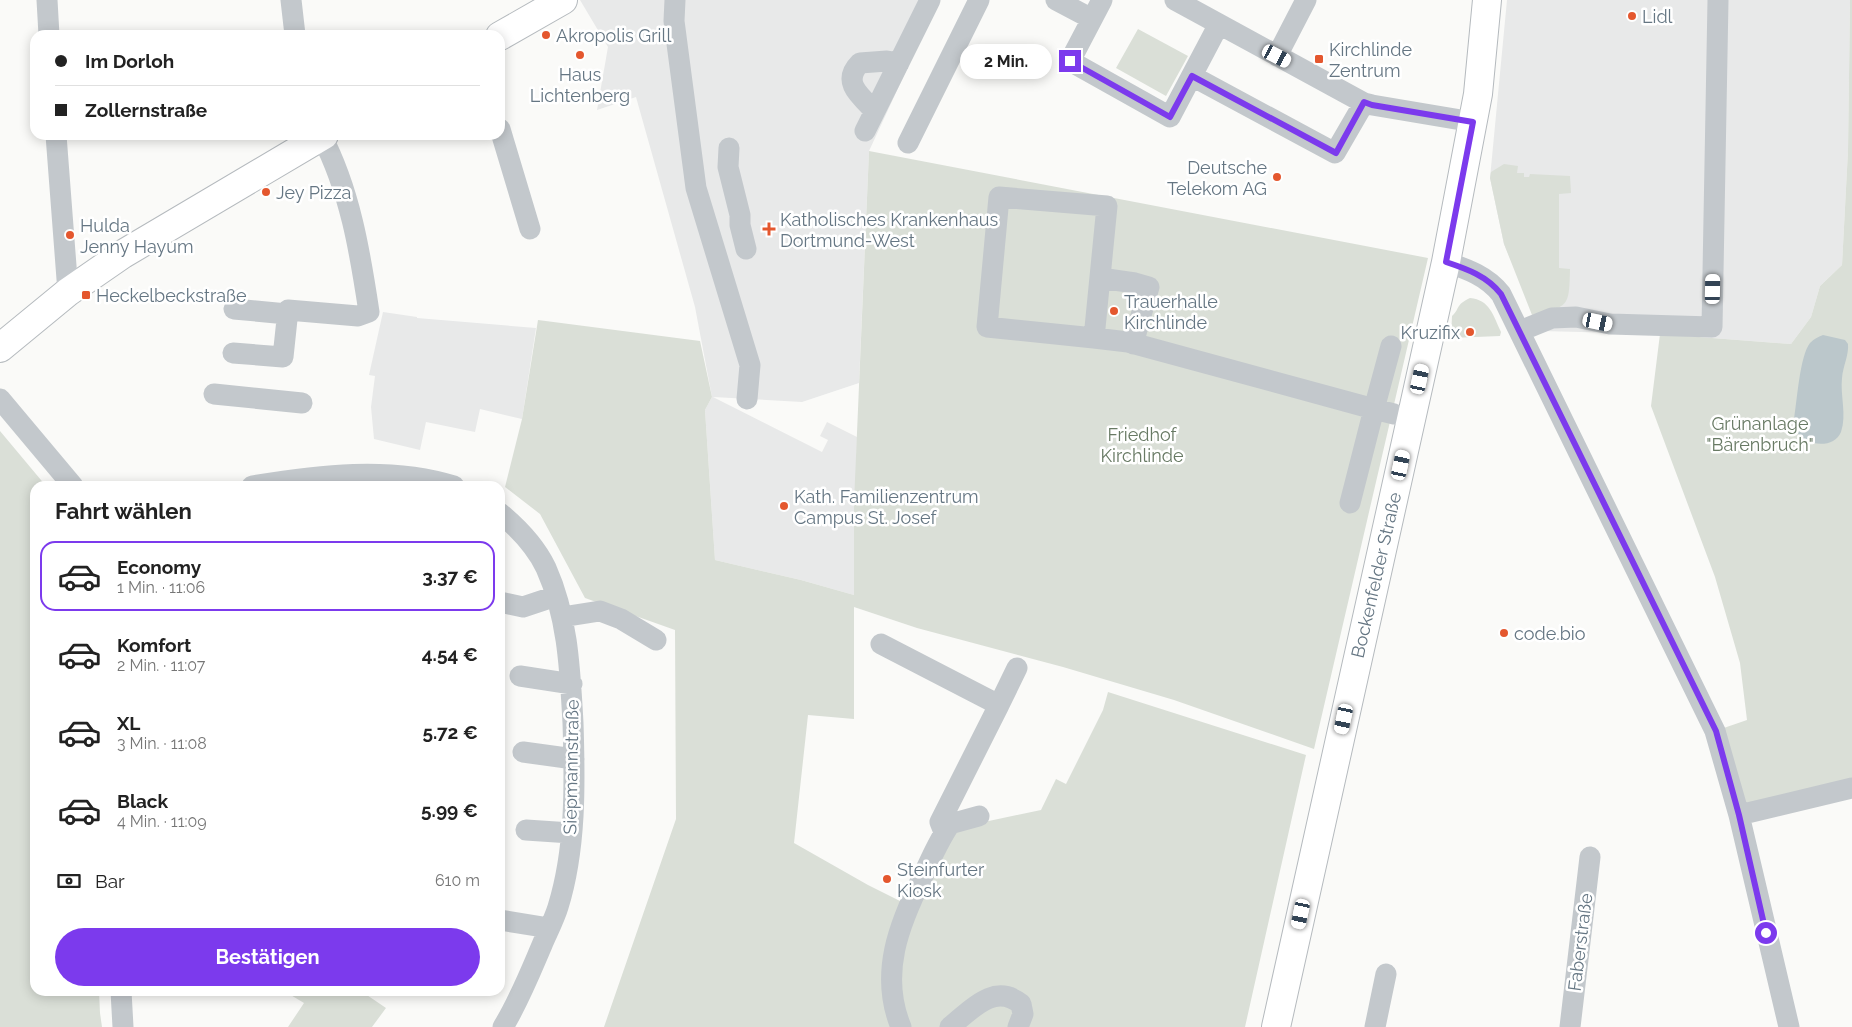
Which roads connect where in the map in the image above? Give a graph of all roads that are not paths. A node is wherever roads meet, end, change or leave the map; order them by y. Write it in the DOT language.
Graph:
graph roads {
  1 [pos="47,0"];
  2 [pos="291,0"];
  3 [pos="563,0"];
  4 [pos="675,0"];
  5 [pos="930,0"];
  6 [pos="979,0"];
  7 [pos="1056,0"];
  8 [pos="1102,0"];
  9 [pos="1175,0"];
  10 [pos="1306,0"];
  11 [pos="1487,0"];
  12 [pos="1718,0"];
  13 [pos="1092,19"];
  14 [pos="1219,24"];
  15 [pos="49,30"];
  16 [pos="294,30"];
  17 [pos="505,33"];
  18 [pos="1277,56"];
  19 [pos="898,63"];
  20 [pos="1192,76"];
  21 [pos="1364,102"];
  22 [pos="875,111"];
  23 [pos="1473,122"];
  24 [pos="864,131"];
  25 [pos="56,140"];
  26 [pos="315,140"];
  27 [pos="325,140"];
  28 [pos="503,140"];
  29 [pos="908,143"];
  30 [pos="729,148"];
  31 [pos="530,229"];
  32 [pos="746,249"];
  33 [pos="1446,262"];
  34 [pos="1100,278"];
  35 [pos="68,292"];
  36 [pos="234,309"];
  37 [pos="288,314"];
  38 [pos="1520,331"];
  39 [pos="1094,338"];
  40 [pos="1133,344"];
  41 [pos="1391,346"];
  42 [pos="0,348"];
  43 [pos="233,353"];
  44 [pos="214,394"];
  45 [pos="0,399"];
  46 [pos="747,399"];
  47 [pos="302,403"];
  48 [pos="1384,412"];
  49 [pos="69,481"];
  50 [pos="292,481"];
  51 [pos="432,481"];
  52 [pos="1350,503"];
  53 [pos="505,518"];
  54 [pos="556,596"];
  55 [pos="505,603"];
  56 [pos="562,617"];
  57 [pos="656,640"];
  58 [pos="881,644"];
  59 [pos="1018,668"];
  60 [pos="520,676"];
  61 [pos="572,684"];
  62 [pos="999,705"];
  63 [pos="523,752"];
  64 [pos="574,759"];
  65 [pos="1852,788"];
  66 [pos="1739,815"];
  67 [pos="979,816"];
  68 [pos="947,828"];
  69 [pos="526,830"];
  70 [pos="571,834"];
  71 [pos="1590,857"];
  72 [pos="505,921"];
  73 [pos="549,928"];
  74 [pos="1386,974"];
  75 [pos="121,996"];
  76 [pos="123,1027"];
  77 [pos="503,1027"];
  78 [pos="901,1027"];
  79 [pos="950,1027"];
  80 [pos="1018,1027"];
  81 [pos="1276,1027"];
  82 [pos="1375,1027"];
  83 [pos="1570,1027"];
  84 [pos="1789,1027"];
  1 -- 15 [label="street"];
  2 -- 16 [label="street"];
  3 -- 17 [label="main road"];
  4 -- 46 [label="street"];
  5 -- 19 [label="street"];
  6 -- 29 [label="street"];
  7 -- 13 [label="street"];
  8 -- 13 [label="street"];
  9 -- 14 [label="street"];
  10 -- 18 [label="street"];
  11 -- 23 [label="main road, Bockenfelder Straße"];
  12 -- 38 [label="street"];
  13 -- 20 [label="street"];
  14 -- 18 [label="street"];
  14 -- 20 [label="street"];
  18 -- 21 [label="street"];
  19 -- 22 [label="street"];
  19 -- 22 [label="street"];
  20 -- 21 [label="street"];
  21 -- 23 [label="street"];
  22 -- 24 [label="street"];
  23 -- 33 [label="main road, Bockenfelder Straße"];
  25 -- 35 [label="street"];
  26 -- 35 [label="main road"];
  27 -- 37 [label="street"];
  28 -- 31 [label="street"];
  30 -- 32 [label="street"];
  33 -- 38 [label="street"];
  33 -- 81 [label="main road, Bockenfelder Straße"];
  34 -- 39 [label="street"];
  34 -- 39 [label="street"];
  34 -- 40 [label="street"];
  35 -- 42 [label="main road"];
  36 -- 37 [label="street"];
  37 -- 43 [label="street"];
  38 -- 66 [label="street"];
  39 -- 40 [label="street"];
  40 -- 48 [label="street"];
  41 -- 48 [label="street"];
  44 -- 47 [label="street"];
  45 -- 49 [label="street"];
  48 -- 52 [label="street"];
  50 -- 51 [label="street"];
  53 -- 54 [label="street, Siepmannstraße"];
  54 -- 55 [label="street"];
  54 -- 56 [label="street, Siepmannstraße"];
  56 -- 57 [label="street"];
  56 -- 61 [label="street, Siepmannstraße"];
  58 -- 62 [label="street"];
  59 -- 62 [label="street"];
  60 -- 61 [label="street"];
  61 -- 64 [label="street, Siepmannstraße"];
  62 -- 68 [label="street"];
  63 -- 64 [label="street"];
  64 -- 70 [label="street, Siepmannstraße"];
  65 -- 66 [label="street"];
  66 -- 84 [label="street"];
  67 -- 68 [label="street"];
  68 -- 78 [label="street"];
  69 -- 70 [label="street"];
  70 -- 73 [label="street, Siepmannstraße"];
  71 -- 83 [label="street, Faberstraße"];
  72 -- 73 [label="street"];
  73 -- 77 [label="street, Siepmannstraße"];
  74 -- 82 [label="street"];
  75 -- 76 [label="street"];
  79 -- 80 [label="street"];
}
